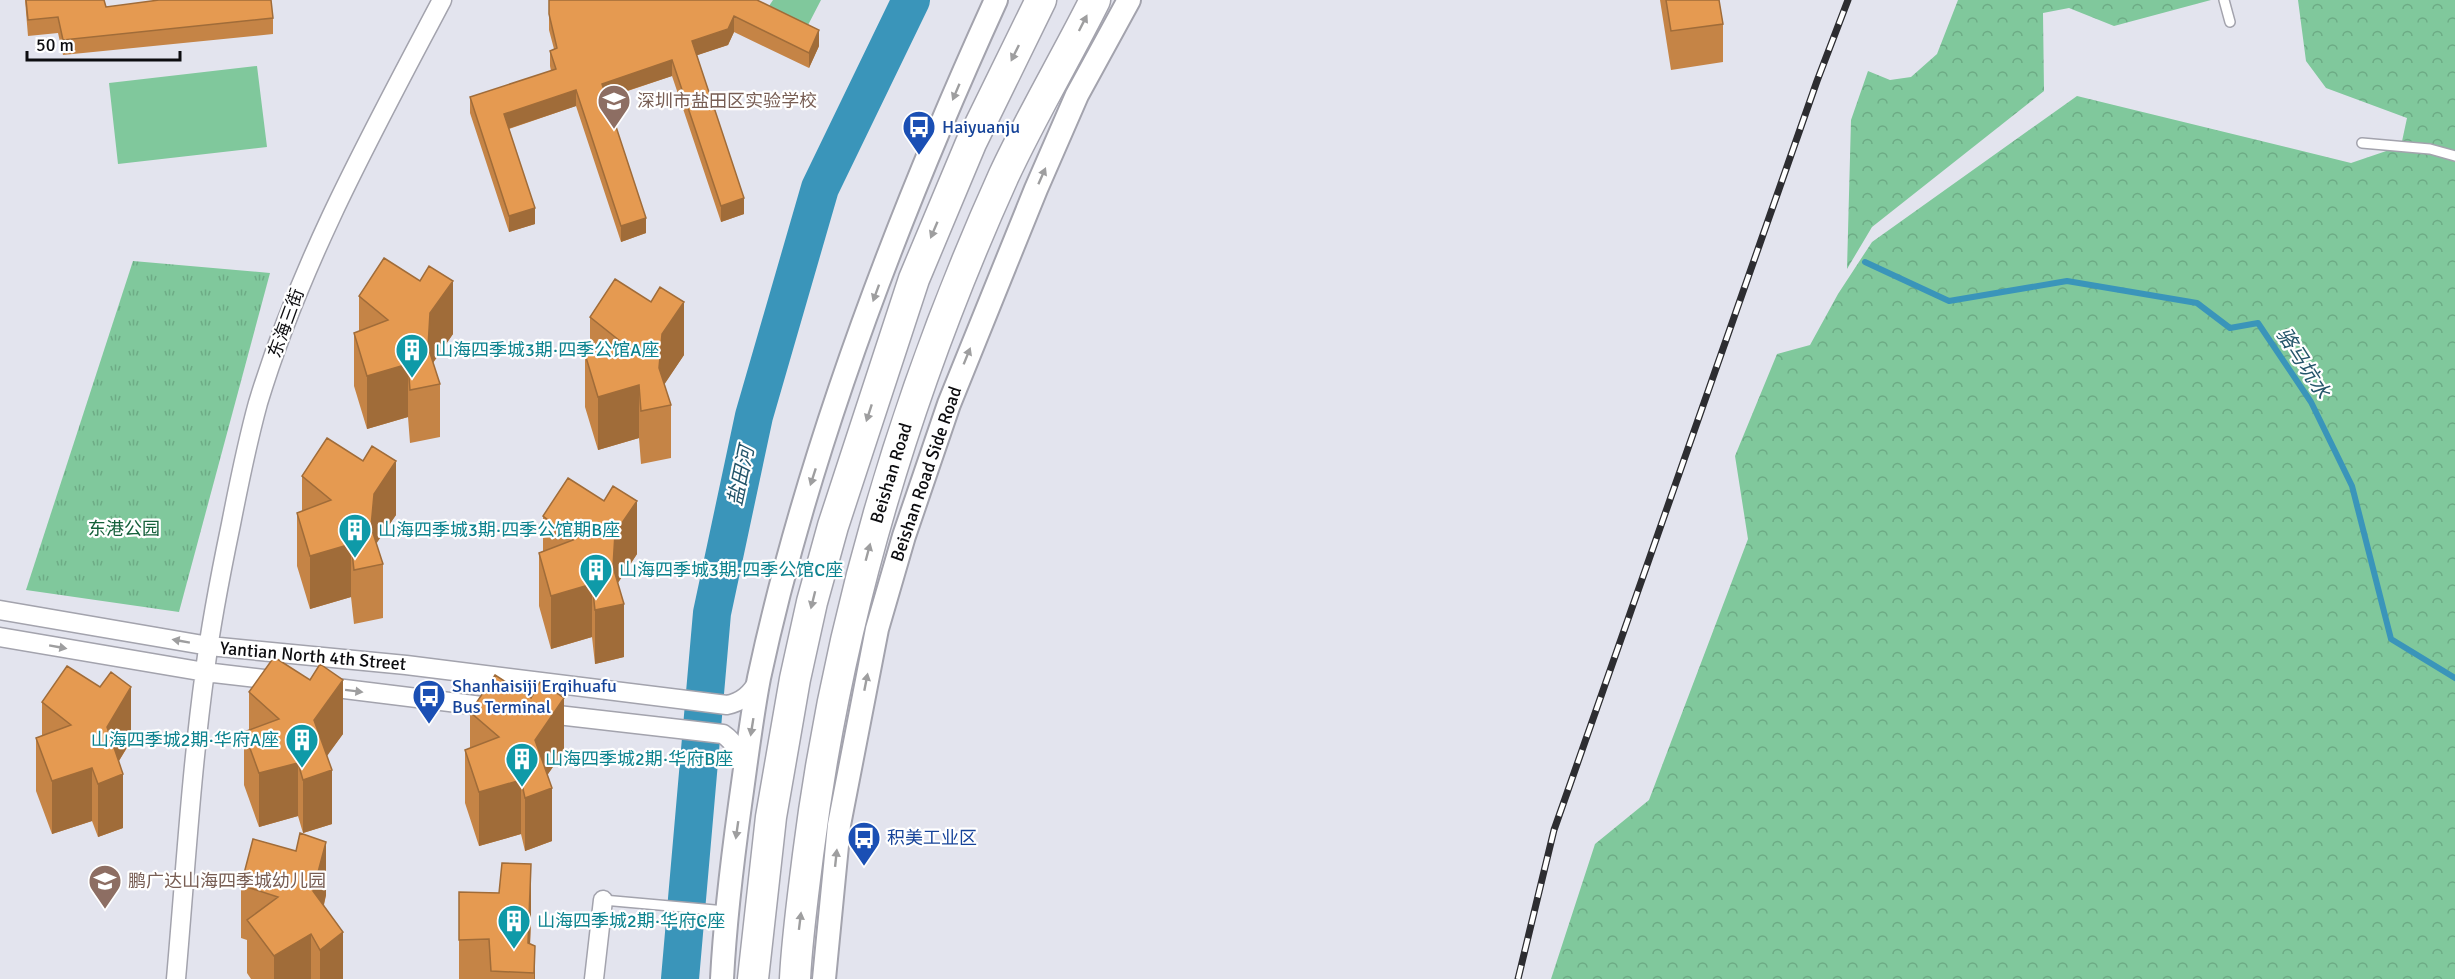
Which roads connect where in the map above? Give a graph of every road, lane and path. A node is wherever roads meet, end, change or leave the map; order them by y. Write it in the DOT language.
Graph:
graph roads {
  1 [pos="442,0"];
  2 [pos="996,0"];
  3 [pos="1041,0"];
  4 [pos="1095,0"];
  5 [pos="1130,0"];
  6 [pos="2224,0"];
  7 [pos="2230,22"];
  8 [pos="1065,88"];
  9 [pos="2362,143"];
  10 [pos="2455,156"];
  11 [pos="0,610"];
  12 [pos="0,637"];
  13 [pos="209,646"];
  14 [pos="205,672"];
  15 [pos="759,679"];
  16 [pos="831,712"];
  17 [pos="855,740"];
  18 [pos="745,772"];
  19 [pos="603,900"];
  20 [pos="718,909"];
  21 [pos="176,979"];
  22 [pos="594,979"];
  23 [pos="722,979"];
  24 [pos="753,979"];
  25 [pos="795,979"];
  26 [pos="824,979"];
  1 -- 13 [label="street, 东海三街"];
  2 -- 15 [label="street, one-way"];
  3 -- 24 [label="main road, one-way"];
  8 -- 4 [label="main road, Beishan Road, one-way"];
  5 -- 8 [label="street, Beishan Road Side Road"];
  6 -- 7 [label="lane"];
  16 -- 8 [label="main road, Beishan Road, one-way"];
  17 -- 8 [label="street, Beishan Road Side Road, one-way"];
  9 -- 10 [label="lane"];
  13 -- 11 [label="street, Yantian North 4th Street, one-way"];
  12 -- 14 [label="street, Yantian North 4th Street, one-way"];
  13 -- 14 [label="street, 东海三街"];
  13 -- 15 [label="street, Yantian North 4th Street"];
  14 -- 18 [label="street, Yantian North 4th Street, one-way"];
  14 -- 21 [label="street, 东海三街"];
  15 -- 18 [label="street, one-way"];
  16 -- 17 [label="street"];
  25 -- 16 [label="main road, Beishan Road, one-way"];
  26 -- 17 [label="street, Beishan Road Side Road, one-way"];
  18 -- 20 [label="street, one-way"];
  19 -- 20 [label="lane"];
  19 -- 22 [label="street"];
  20 -- 23 [label="street"];
}
